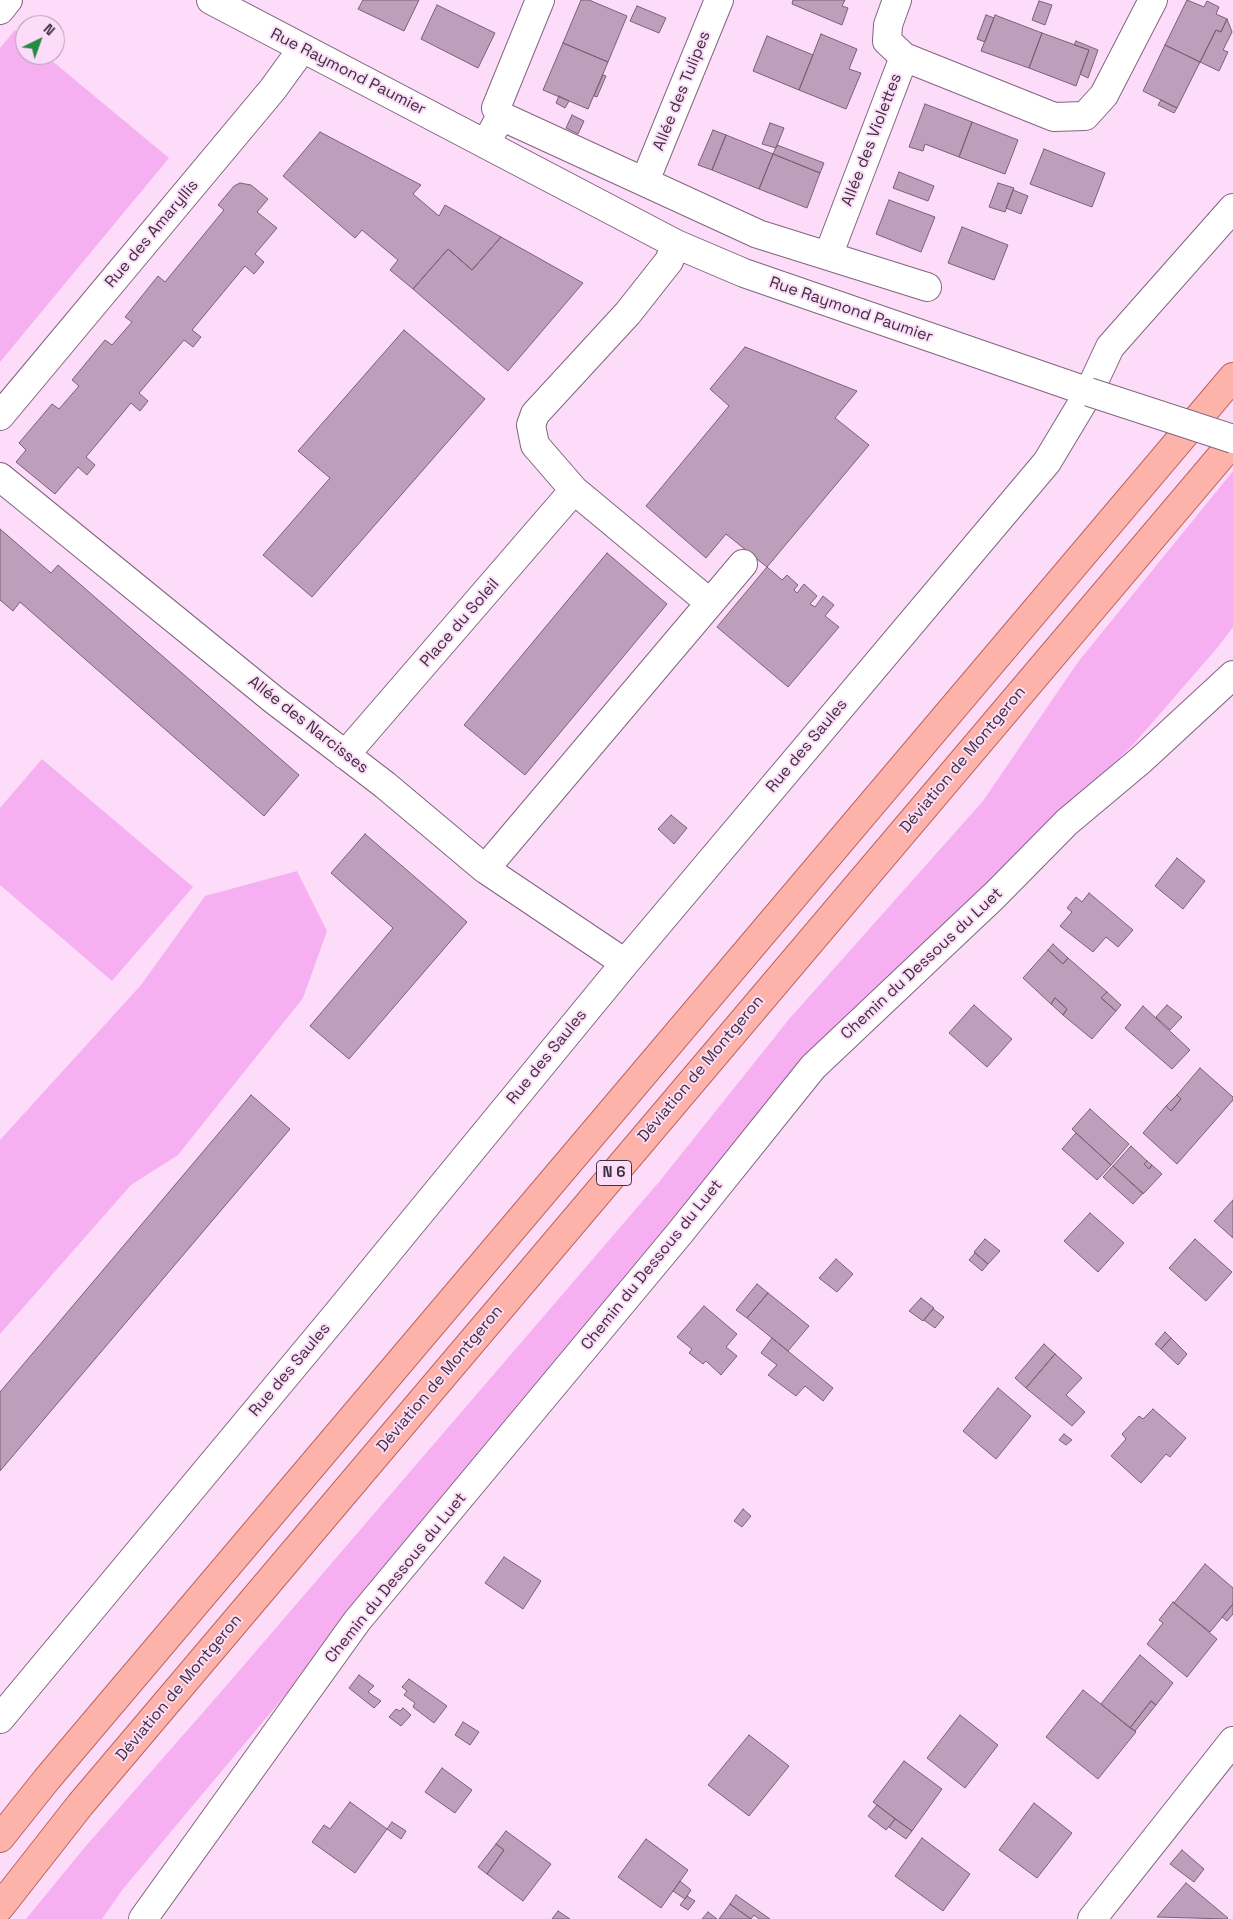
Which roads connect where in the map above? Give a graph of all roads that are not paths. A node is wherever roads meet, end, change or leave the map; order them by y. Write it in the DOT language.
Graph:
graph roads {
  1 [pos="8,0"];
  2 [pos="211,0"];
  3 [pos="540,0"];
  4 [pos="719,0"];
  5 [pos="897,0"];
  6 [pos="1153,0"];
  7 [pos="0,10"];
  8 [pos="302,49"];
  9 [pos="904,57"];
  10 [pos="501,116"];
  11 [pos="486,143"];
  12 [pos="645,181"];
  13 [pos="1233,208"];
  14 [pos="676,244"];
  15 [pos="828,256"];
  16 [pos="927,287"];
  17 [pos="1233,376"];
  18 [pos="1089,392"];
  19 [pos="0,416"];
  20 [pos="1233,440"];
  21 [pos="0,477"];
  22 [pos="574,490"];
  23 [pos="743,564"];
  24 [pos="710,603"];
  25 [pos="1233,675"];
  26 [pos="345,755"];
  27 [pos="485,870"];
  28 [pos="624,963"];
  29 [pos="0,1719"];
  30 [pos="1233,1741"];
  31 [pos="0,1838"];
  32 [pos="0,1907"];
  33 [pos="143,1919"];
  34 [pos="1092,1919"];
  1 -- 7 [label="street"];
  2 -- 8 [label="street, Rue Raymond Paumier"];
  3 -- 10 [label="street"];
  4 -- 12 [label="street, Allée des Tulipes"];
  5 -- 9 [label="street, Allée des Violettes"];
  6 -- 9 [label="street"];
  8 -- 11 [label="street, Rue Raymond Paumier"];
  8 -- 19 [label="street, Rue des Amaryllis"];
  9 -- 15 [label="street, Allée des Violettes"];
  10 -- 11 [label="street"];
  10 -- 12 [label="street"];
  11 -- 14 [label="street, Rue Raymond Paumier"];
  12 -- 15 [label="street"];
  13 -- 18 [label="street, Rue des Saules"];
  14 -- 18 [label="street, Rue Raymond Paumier"];
  14 -- 22 [label="street"];
  15 -- 16 [label="street"];
  17 -- 31 [label="main road, N 6"];
  18 -- 20 [label="street, Rue Raymond Paumier, bridge"];
  18 -- 28 [label="street, Rue des Saules"];
  20 -- 32 [label="main road, Déviation de Montgeron / N 6"];
  21 -- 26 [label="street, Allée des Narcisses"];
  22 -- 24 [label="street"];
  22 -- 26 [label="street, Place du Soleil"];
  23 -- 24 [label="street"];
  24 -- 27 [label="street"];
  25 -- 33 [label="street, Chemin du Dessous du Luet"];
  26 -- 27 [label="street, Allée des Narcisses"];
  27 -- 28 [label="street, Allée des Narcisses"];
  28 -- 29 [label="street, Rue des Saules"];
  30 -- 34 [label="street"];
}
